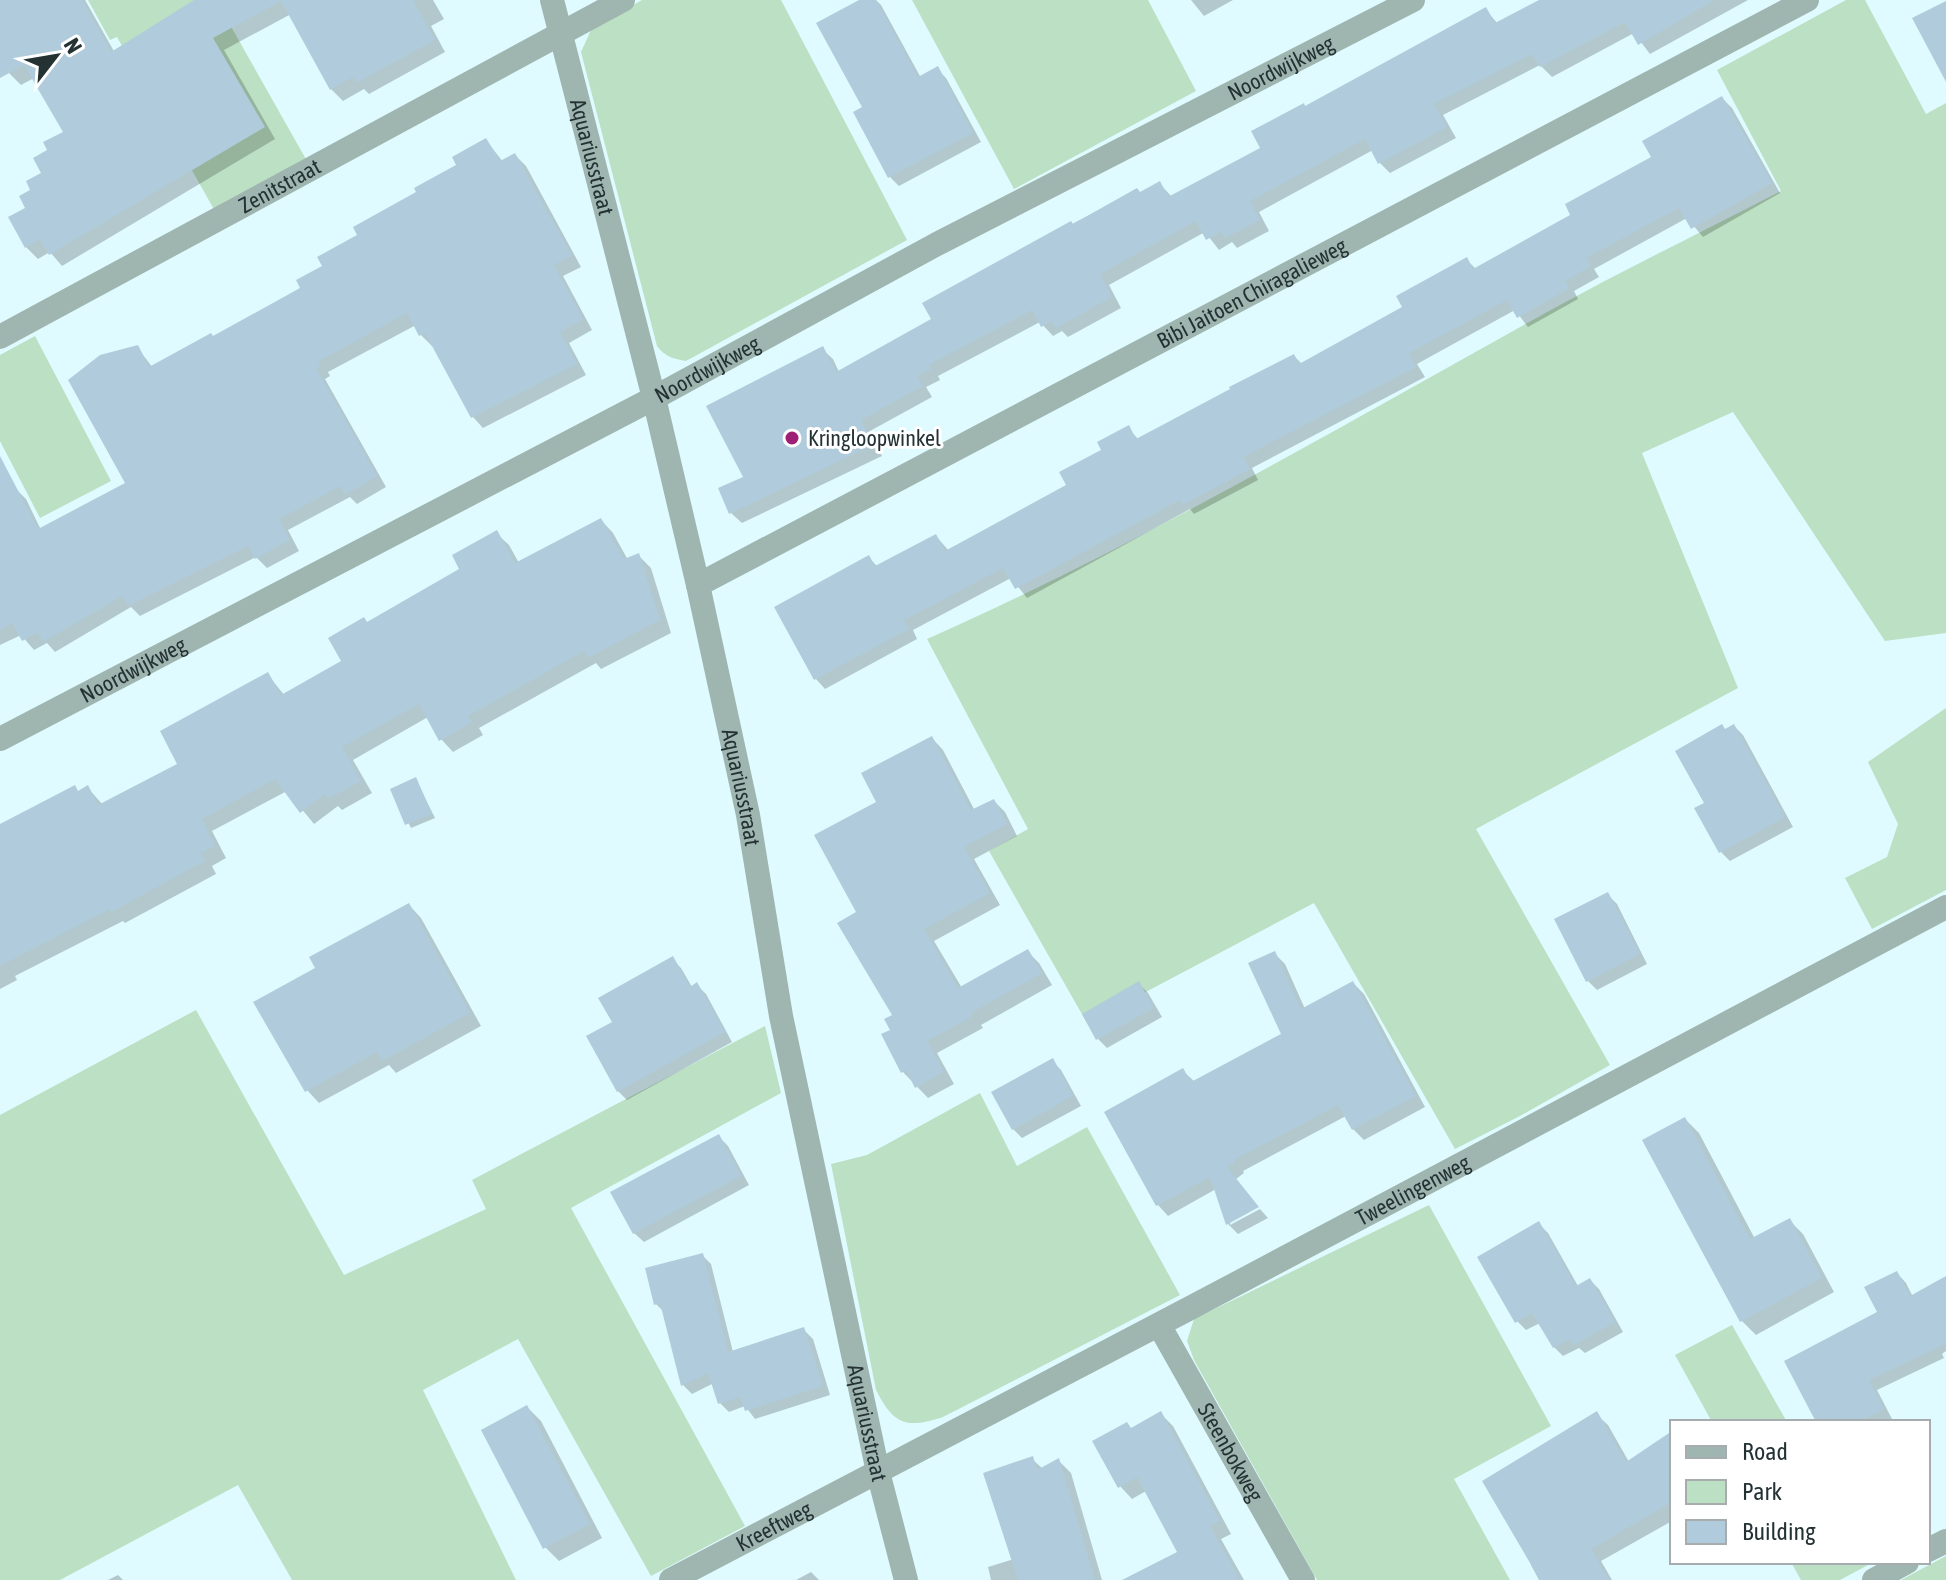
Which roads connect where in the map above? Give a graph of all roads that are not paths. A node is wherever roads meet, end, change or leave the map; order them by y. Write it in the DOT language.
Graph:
graph roads {
  1 [pos="552,0"];
  2 [pos="623,0"];
  3 [pos="1413,0"];
  4 [pos="1807,0"];
  5 [pos="560,34"];
  6 [pos="0,337"];
  7 [pos="654,398"];
  8 [pos="698,585"];
  9 [pos="0,739"];
  10 [pos="1946,907"];
  11 [pos="1159,1325"];
  12 [pos="878,1472"];
  13 [pos="1903,1564"];
  14 [pos="671,1580"];
  15 [pos="906,1580"];
  16 [pos="1303,1580"];
  17 [pos="1874,1580"];
  1 -- 5 [label="street, Aquariusstraat"];
  2 -- 5 [label="street, Zenitstraat"];
  3 -- 7 [label="street, Noordwijkweg"];
  4 -- 8 [label="street, Bibi Jaitoen Chiragalieweg"];
  5 -- 6 [label="street, Zenitstraat"];
  5 -- 7 [label="street, Aquariusstraat"];
  7 -- 8 [label="street, Aquariusstraat"];
  7 -- 9 [label="street, Noordwijkweg"];
  8 -- 12 [label="street, Aquariusstraat"];
  10 -- 11 [label="street, Tweelingenweg"];
  11 -- 12 [label="street, Tweelingenweg"];
  11 -- 16 [label="street, Steenbokweg"];
  12 -- 14 [label="street, Kreeftweg"];
  12 -- 15 [label="street, Aquariusstraat"];
  13 -- 17 [label="street"];
}
